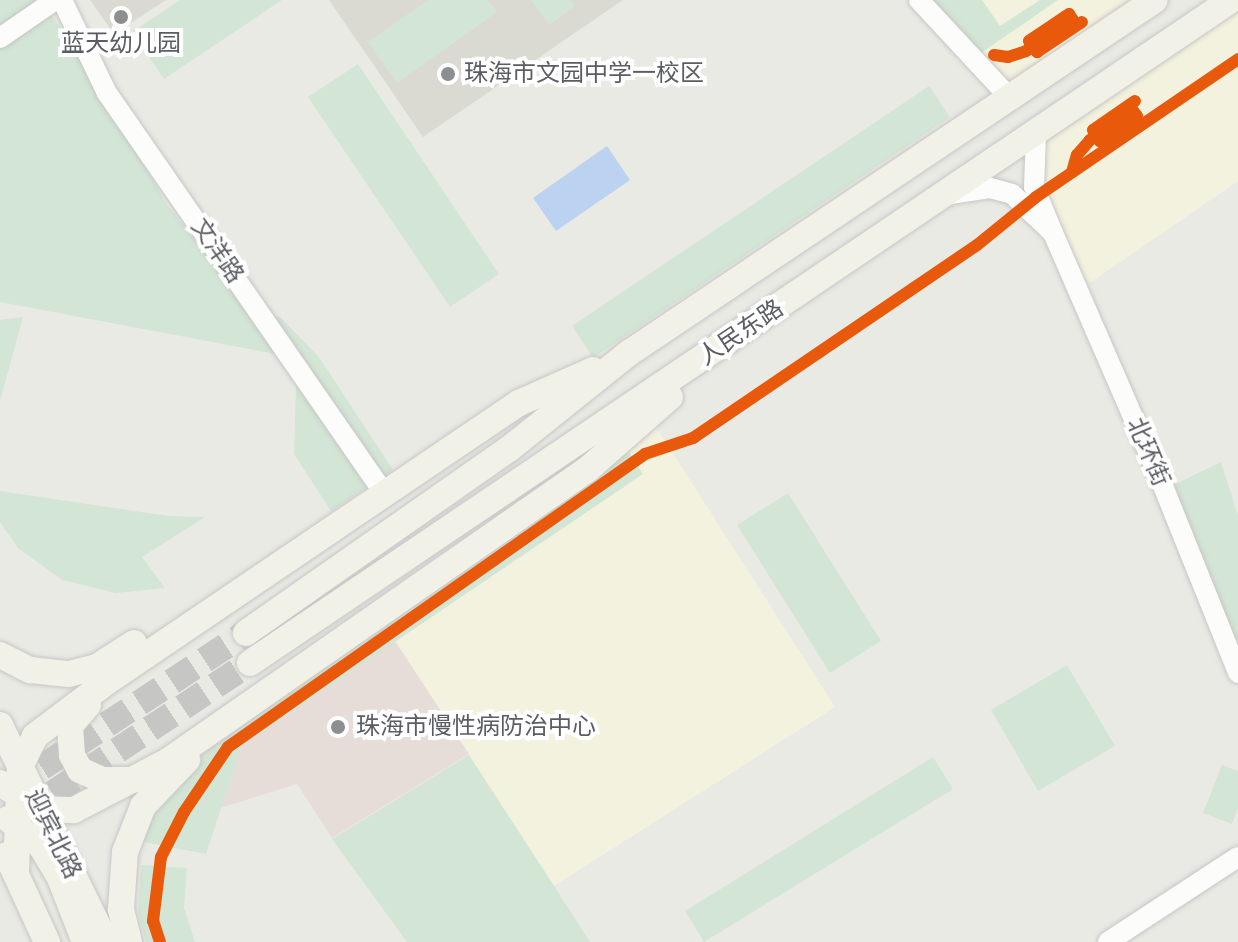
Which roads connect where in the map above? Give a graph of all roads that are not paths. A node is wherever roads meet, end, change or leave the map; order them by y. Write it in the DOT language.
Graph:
graph roads {
  1 [pos="55,0"];
  2 [pos="62,0"];
  3 [pos="919,0"];
  4 [pos="1155,0"];
  5 [pos="1231,0"];
  6 [pos="0,38"];
  7 [pos="1009,97"];
  8 [pos="1036,134"];
  9 [pos="946,194"];
  10 [pos="1053,233"];
  11 [pos="738,334"];
  12 [pos="629,353"];
  13 [pos="385,495"];
  14 [pos="291,558"];
  15 [pos="246,633"];
  16 [pos="0,655"];
  17 [pos="250,663"];
  18 [pos="1238,673"];
  19 [pos="108,681"];
  20 [pos="255,700"];
  21 [pos="0,725"];
  22 [pos="134,780"];
  23 [pos="13,805"];
  24 [pos="1238,857"];
  25 [pos="47,942"];
  26 [pos="85,942"];
  27 [pos="106,942"];
  28 [pos="129,942"];
  29 [pos="1108,942"];
  1 -- 6 [label="street"];
  2 -- 13 [label="street, 文洋路"];
  3 -- 7 [label="street"];
  4 -- 7 [label="main road, 人民东路"];
  5 -- 8 [label="main road, 人民东路"];
  7 -- 12 [label="main road, 人民东路"];
  8 -- 9 [label="main road, 人民东路"];
  8 -- 10 [label="street, 北环街"];
  9 -- 10 [label="street, 北环街"];
  9 -- 11 [label="main road, 人民东路"];
  10 -- 18 [label="street, 北环街"];
  11 -- 17 [label="main road, 人民东路"];
  11 -- 20 [label="main road"];
  12 -- 13 [label="main road"];
  12 -- 15 [label="main road, 人民东路"];
  13 -- 14 [label="main road"];
  14 -- 16 [label="main road"];
  14 -- 19 [label="main road"];
  19 -- 22 [label="main road"];
  19 -- 23 [label="main road"];
  20 -- 22 [label="main road"];
  20 -- 28 [label="main road"];
  21 -- 23 [label="main road, 迎宾北路"];
  22 -- 23 [label="main road"];
  23 -- 25 [label="main road, 迎宾北路"];
  23 -- 26 [label="main road"];
  23 -- 27 [label="main road, 迎宾北路"];
  24 -- 29 [label="street"];
}
